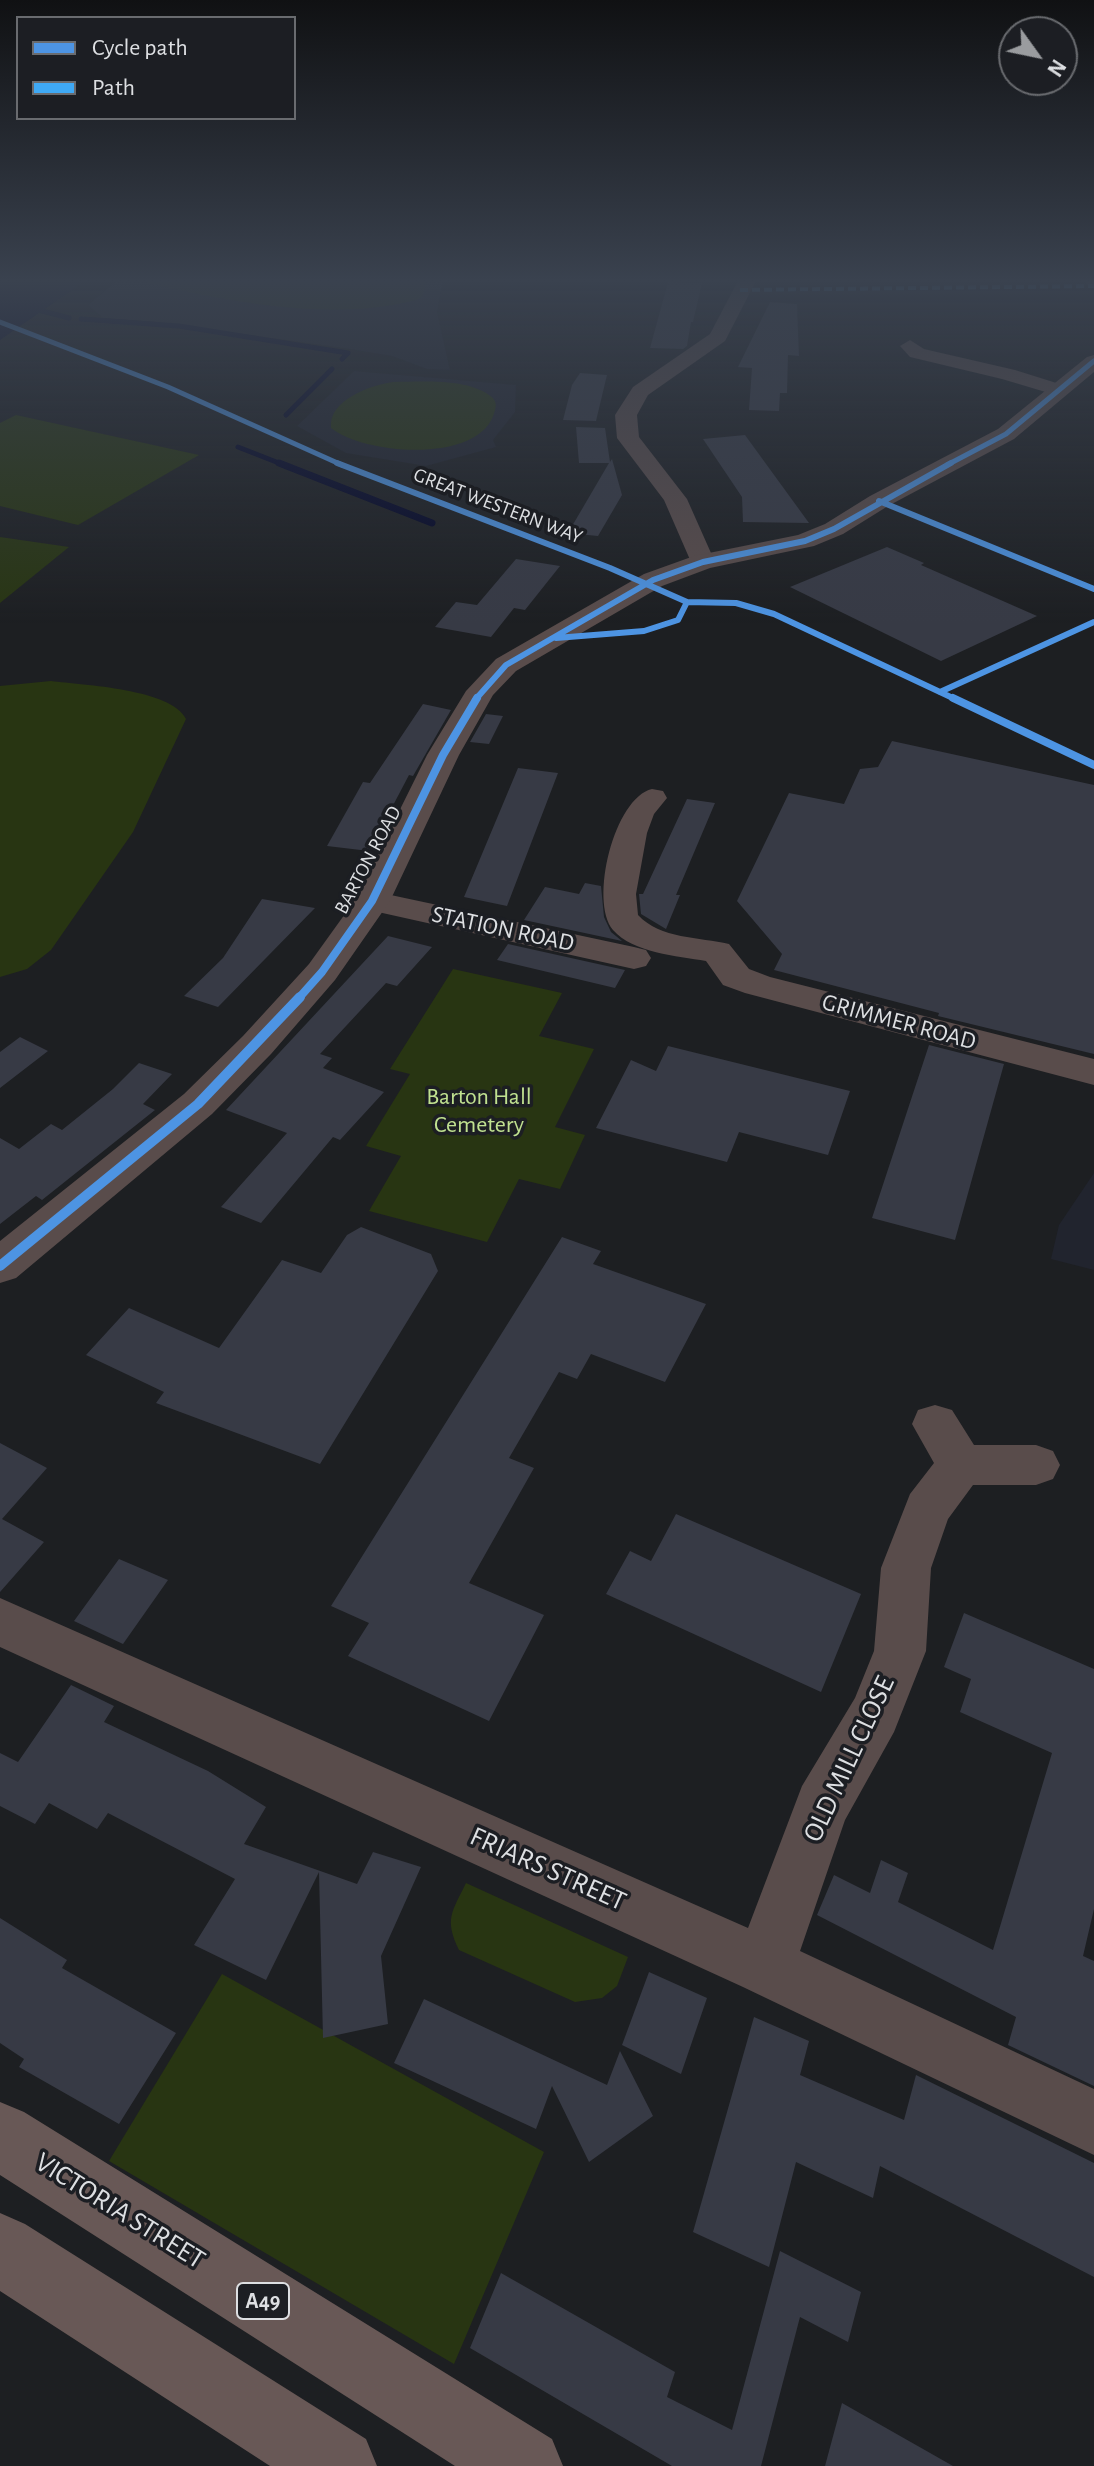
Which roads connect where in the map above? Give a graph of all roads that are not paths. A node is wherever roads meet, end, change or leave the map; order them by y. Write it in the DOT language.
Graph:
graph roads {
  1 [pos="638,394"];
  2 [pos="1054,394"];
  3 [pos="703,562"];
  4 [pos="652,798"];
  5 [pos="372,901"];
  6 [pos="634,958"];
  7 [pos="1094,1072"];
  8 [pos="0,1266"];
  9 [pos="1036,1465"];
  10 [pos="0,1622"];
  11 [pos="764,1966"];
  12 [pos="1094,2123"];
  13 [pos="0,2136"];
  14 [pos="0,2249"];
  15 [pos="339,2466"];
  16 [pos="525,2466"];
  1 -- 3 [label="street"];
  2 -- 3 [label="street, BARTON ROAD"];
  3 -- 5 [label="street, BARTON ROAD"];
  4 -- 7 [label="street, GRIMMER ROAD"];
  5 -- 6 [label="street, STATION ROAD"];
  5 -- 8 [label="street, BARTON ROAD"];
  9 -- 11 [label="street, OLD MILL CLOSE"];
  10 -- 11 [label="street, FRIARS STREET"];
  11 -- 12 [label="street, FRIARS STREET"];
  13 -- 16 [label="highway, VICTORIA STREET / A49"];
  14 -- 15 [label="highway"];
}
